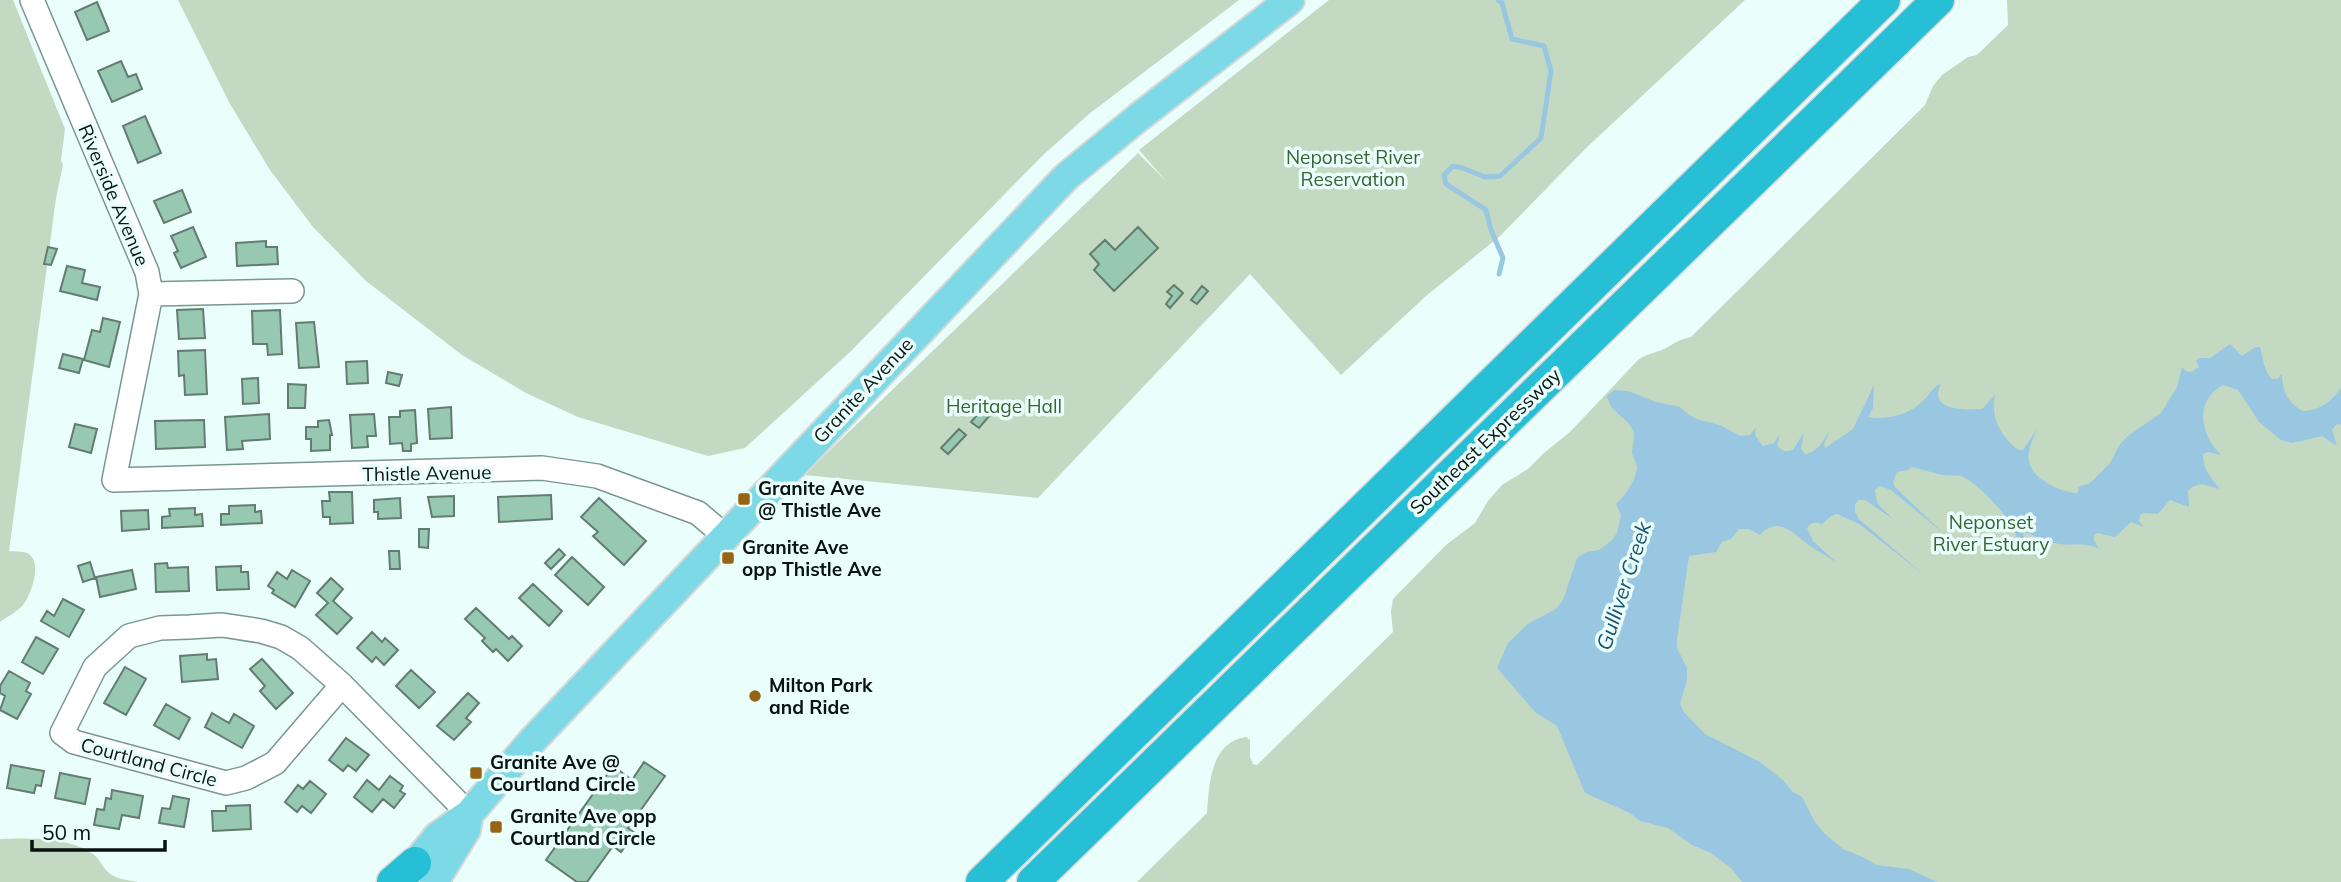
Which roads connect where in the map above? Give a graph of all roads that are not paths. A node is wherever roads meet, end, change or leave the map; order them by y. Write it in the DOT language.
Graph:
graph roads {
  1 [pos="32,0"];
  2 [pos="1290,0"];
  3 [pos="1863,0"];
  4 [pos="1884,0"];
  5 [pos="1912,0"];
  6 [pos="1938,0"];
  7 [pos="292,291"];
  8 [pos="151,294"];
  9 [pos="114,480"];
  10 [pos="725,536"];
  11 [pos="342,685"];
  12 [pos="470,814"];
  13 [pos="411,877"];
  14 [pos="961,882"];
  15 [pos="982,882"];
  16 [pos="1010,882"];
  17 [pos="1033,882"];
  1 -- 8 [label="street, Riverside Avenue"];
  2 -- 10 [label="main road, Granite Avenue"];
  3 -- 14 [label="highway"];
  4 -- 15 [label="highway"];
  5 -- 16 [label="highway"];
  6 -- 17 [label="highway, Southeast Expressway"];
  7 -- 8 [label="street"];
  8 -- 9 [label="street, Riverside Avenue"];
  9 -- 10 [label="street, Thistle Avenue"];
  10 -- 12 [label="main road, Granite Avenue"];
  11 -- 11 [label="street, Courtland Circle"];
  11 -- 12 [label="street, Courtland Circle"];
  12 -- 13 [label="main road, Granite Avenue"];
}
